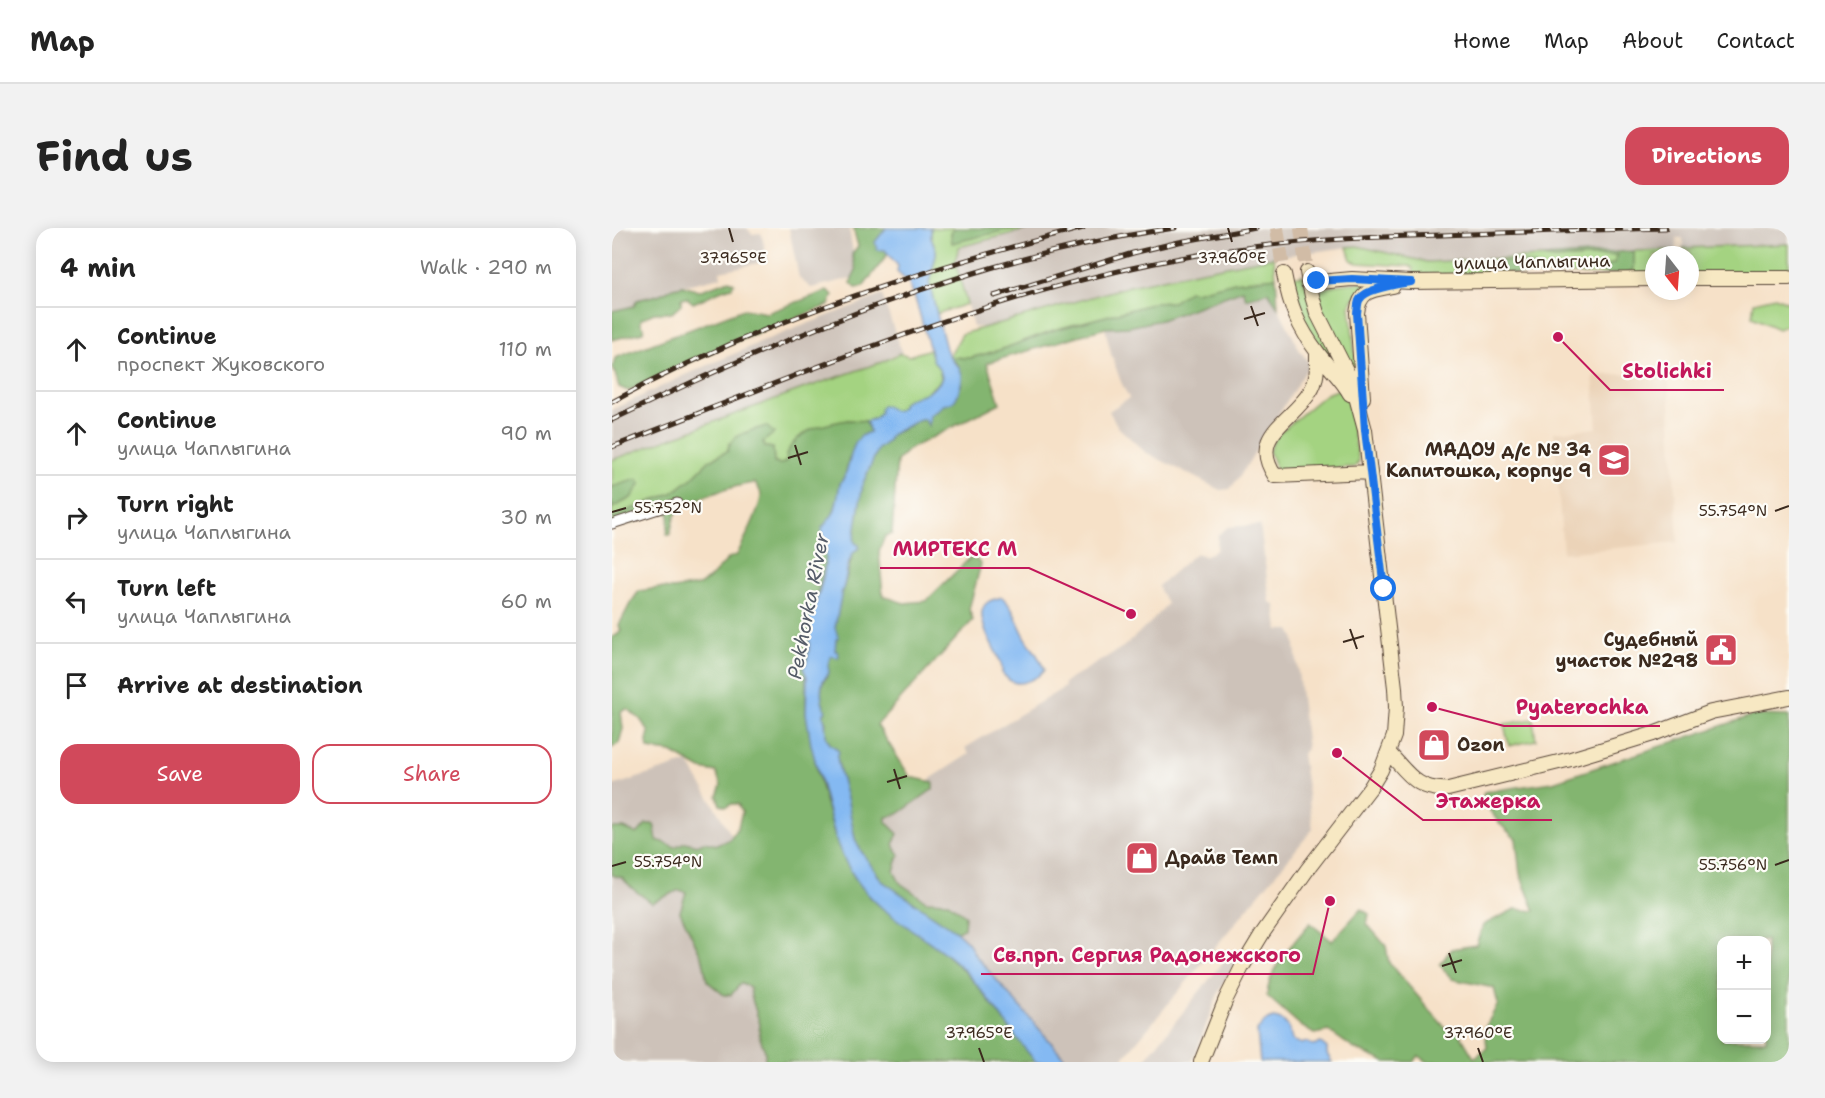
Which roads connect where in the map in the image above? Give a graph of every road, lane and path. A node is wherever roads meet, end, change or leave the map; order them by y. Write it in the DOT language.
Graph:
graph roads {
  1 [pos="1284,274"];
  2 [pos="1699,278"];
  3 [pos="1789,278"];
  4 [pos="1645,279"];
  5 [pos="1411,282"];
  6 [pos="1317,352"];
  7 [pos="1365,430"];
  8 [pos="1367,451"];
  9 [pos="1370,472"];
  10 [pos="677,503"];
  11 [pos="612,524"];
  12 [pos="1789,697"];
  13 [pos="1389,753"];
  14 [pos="1202,1062"];
  1 -- 6 [label="street"];
  2 -- 3 [label="street"];
  4 -- 5 [label="street, улица Чаплыгина"];
  5 -- 7 [label="street, улица Чаплыгина"];
  5 -- 7 [label="street, улица Чаплыгина"];
  6 -- 8 [label="street"];
  6 -- 9 [label="street"];
  7 -- 8 [label="street"];
  8 -- 9 [label="street"];
  9 -- 13 [label="street"];
  10 -- 11 [label="street"];
  12 -- 13 [label="street"];
  13 -- 14 [label="street"];
}
